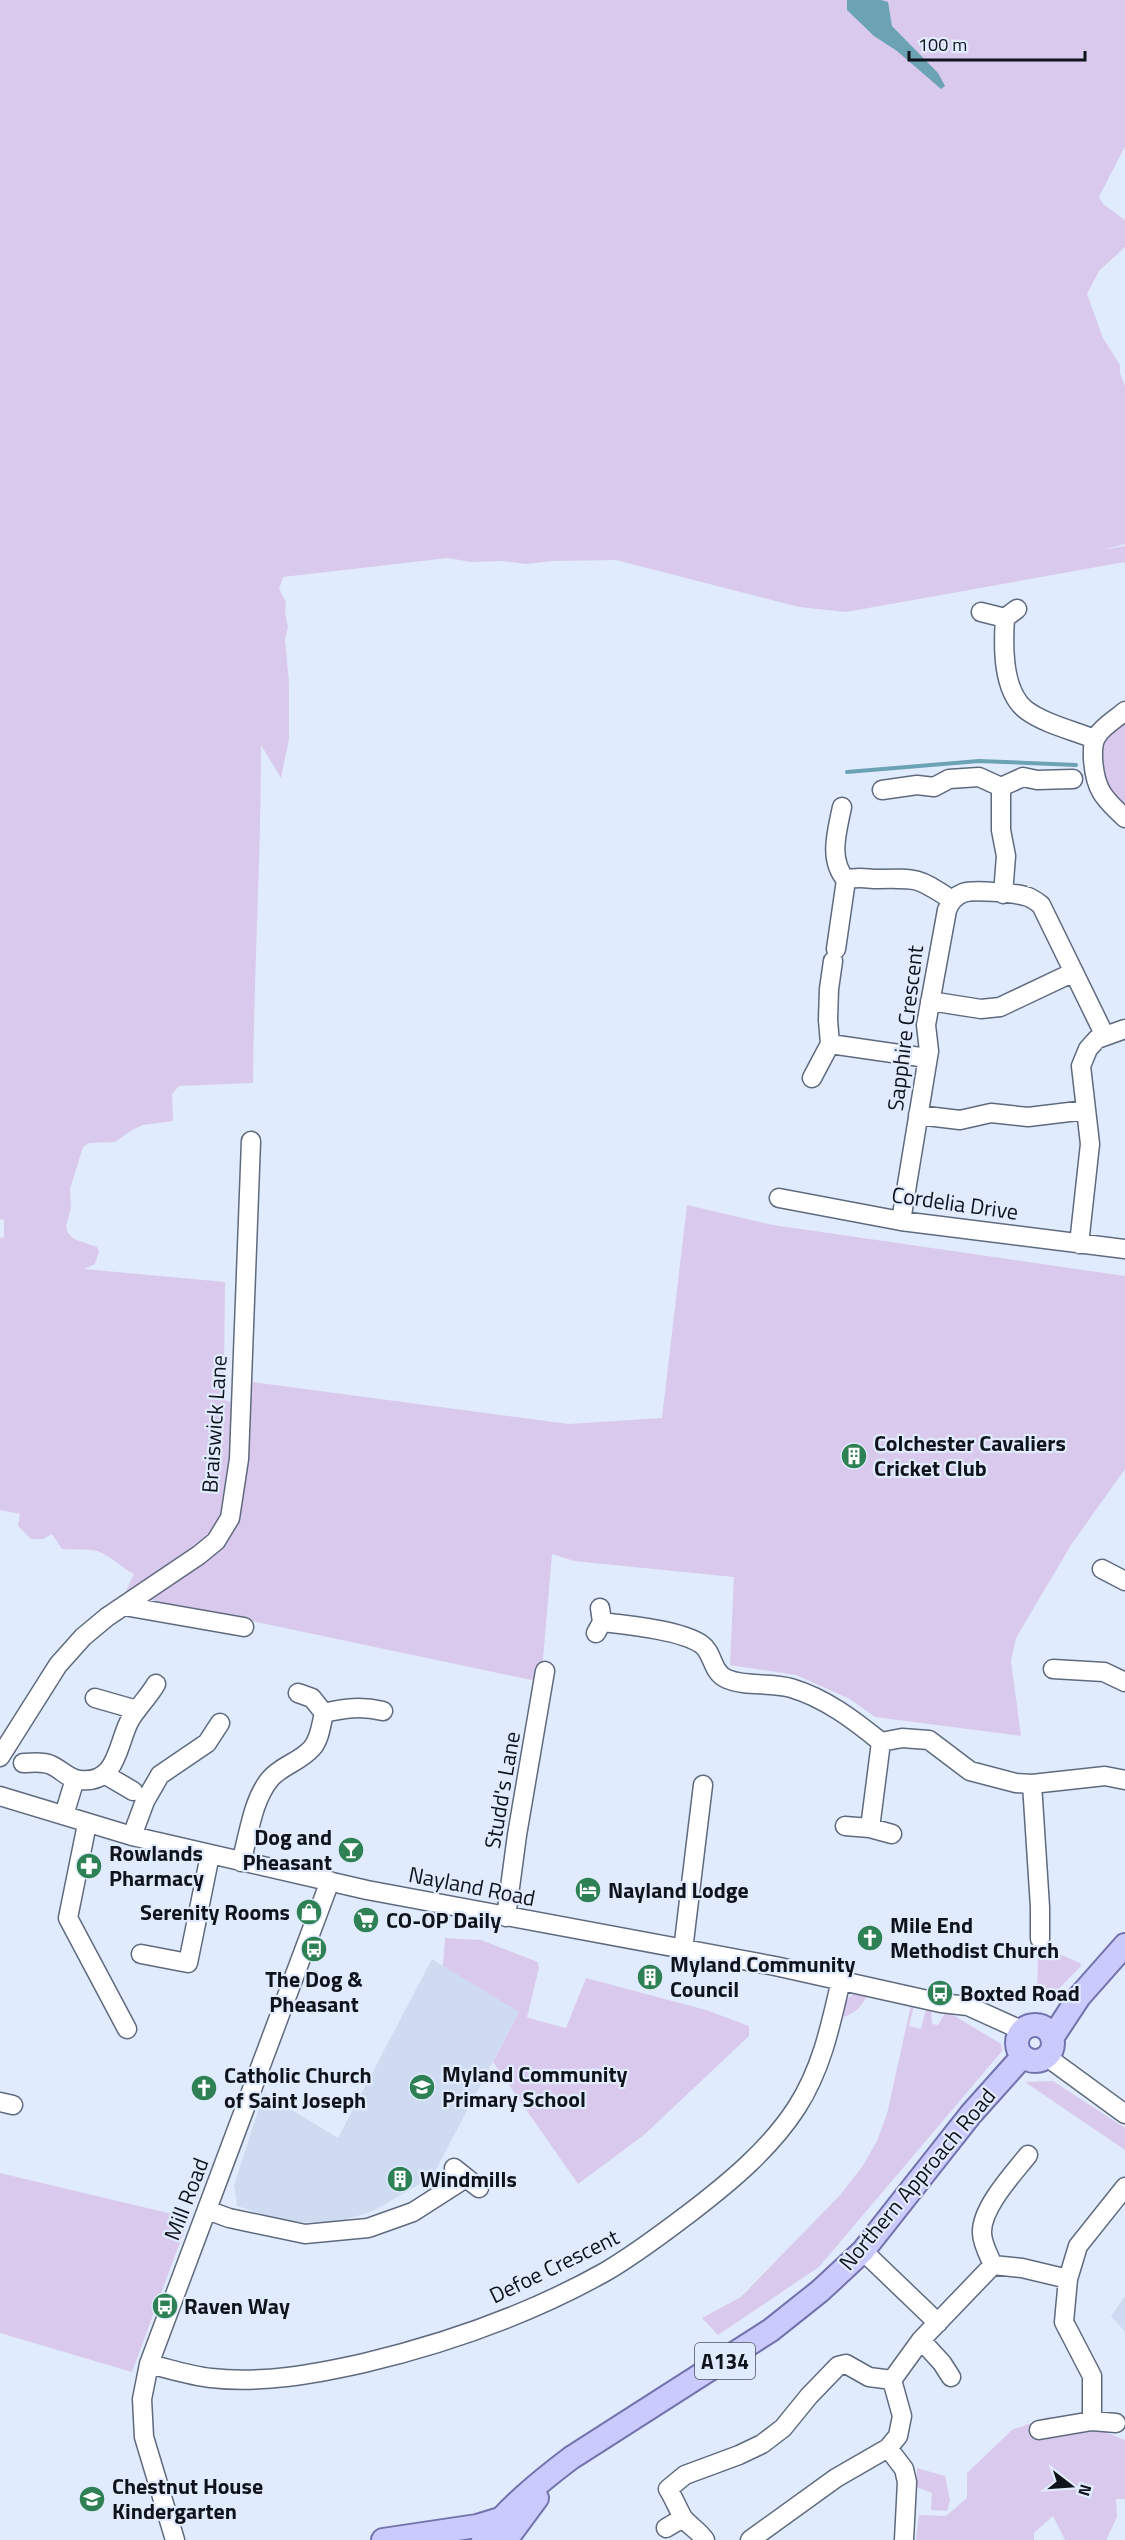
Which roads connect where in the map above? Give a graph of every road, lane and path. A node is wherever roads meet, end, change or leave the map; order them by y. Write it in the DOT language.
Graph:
graph roads {
  1 [pos="981,612"];
  2 [pos="1125,711"];
  3 [pos="1094,739"];
  4 [pos="1072,779"];
  5 [pos="1001,787"];
  6 [pos="882,790"];
  7 [pos="842,807"];
  8 [pos="1125,818"];
  9 [pos="846,880"];
  10 [pos="1003,894"];
  11 [pos="952,900"];
  12 [pos="1074,972"];
  13 [pos="930,1001"];
  14 [pos="1125,1029"];
  15 [pos="1105,1035"];
  16 [pos="830,1044"];
  17 [pos="927,1058"];
  18 [pos="812,1078"];
  19 [pos="1086,1110"];
  20 [pos="918,1115"];
  21 [pos="251,1141"];
  22 [pos="779,1198"];
  23 [pos="901,1221"];
  24 [pos="1079,1244"];
  25 [pos="1125,1249"];
  26 [pos="1102,1569"];
  27 [pos="1125,1581"];
  28 [pos="124,1606"];
  29 [pos="600,1621"];
  30 [pos="244,1627"];
  31 [pos="1053,1670"];
  32 [pos="545,1671"];
  33 [pos="1125,1682"];
  34 [pos="156,1684"];
  35 [pos="297,1693"];
  36 [pos="95,1698"];
  37 [pos="137,1710"];
  38 [pos="383,1711"];
  39 [pos="324,1713"];
  40 [pos="220,1723"];
  41 [pos="881,1742"];
  42 [pos="0,1756"];
  43 [pos="23,1763"];
  44 [pos="104,1774"];
  45 [pos="75,1779"];
  46 [pos="1125,1780"];
  47 [pos="1032,1784"];
  48 [pos="703,1785"];
  49 [pos="133,1791"];
  50 [pos="0,1796"];
  51 [pos="64,1815"];
  52 [pos="87,1824"];
  53 [pos="845,1826"];
  54 [pos="870,1828"];
  55 [pos="892,1834"];
  56 [pos="132,1836"];
  57 [pos="210,1855"];
  58 [pos="241,1862"];
  59 [pos="330,1881"];
  60 [pos="506,1917"];
  61 [pos="1040,1939"];
  62 [pos="1125,1945"];
  63 [pos="683,1950"];
  64 [pos="141,1953"];
  65 [pos="841,1980"];
  66 [pos="127,2029"];
  67 [pos="1033,2042"];
  68 [pos="1125,2114"];
  69 [pos="1028,2155"];
  70 [pos="466,2178"];
  71 [pos="1125,2187"];
  72 [pos="207,2210"];
  73 [pos="863,2251"];
  74 [pos="993,2265"];
  75 [pos="1068,2279"];
  76 [pos="938,2323"];
  77 [pos="921,2340"];
  78 [pos="149,2364"];
  79 [pos="951,2377"];
  80 [pos="892,2380"];
  81 [pos="1092,2421"];
  82 [pos="1116,2423"];
  83 [pos="1039,2430"];
  84 [pos="888,2448"];
  85 [pos="683,2518"];
  86 [pos="666,2528"];
  87 [pos="503,2529"];
  88 [pos="175,2540"];
  89 [pos="383,2540"];
  90 [pos="483,2540"];
  91 [pos="705,2540"];
  92 [pos="750,2540"];
  93 [pos="904,2540"];
  1 -- 3 [label="street"];
  2 -- 3 [label="street"];
  3 -- 8 [label="street"];
  4 -- 5 [label="street"];
  5 -- 6 [label="street"];
  5 -- 10 [label="street"];
  7 -- 9 [label="street"];
  9 -- 11 [label="street"];
  9 -- 16 [label="street"];
  10 -- 11 [label="street"];
  10 -- 12 [label="street"];
  11 -- 13 [label="street, Sapphire Crescent"];
  12 -- 13 [label="street"];
  12 -- 15 [label="street"];
  13 -- 17 [label="street, Sapphire Crescent"];
  14 -- 15 [label="street"];
  15 -- 19 [label="street"];
  16 -- 17 [label="street"];
  16 -- 18 [label="street"];
  17 -- 20 [label="street, Sapphire Crescent"];
  19 -- 20 [label="street"];
  19 -- 24 [label="street"];
  20 -- 23 [label="street, Sapphire Crescent"];
  21 -- 28 [label="street, Braiswick Lane"];
  22 -- 23 [label="street, Cordelia Drive"];
  23 -- 24 [label="street, Cordelia Drive"];
  24 -- 25 [label="street, Cordelia Drive"];
  26 -- 27 [label="street"];
  28 -- 30 [label="street"];
  28 -- 42 [label="street, Braiswick Lane"];
  29 -- 41 [label="street"];
  31 -- 33 [label="street"];
  32 -- 60 [label="street, Studd's Lane"];
  34 -- 37 [label="street"];
  35 -- 39 [label="street"];
  36 -- 37 [label="street"];
  37 -- 44 [label="street"];
  38 -- 39 [label="street"];
  39 -- 58 [label="street"];
  40 -- 56 [label="street"];
  41 -- 47 [label="street"];
  41 -- 54 [label="street"];
  43 -- 45 [label="street"];
  44 -- 45 [label="street"];
  44 -- 49 [label="street"];
  45 -- 51 [label="street"];
  46 -- 47 [label="street"];
  47 -- 61 [label="street"];
  48 -- 63 [label="street"];
  50 -- 51 [label="street, Nayland Road"];
  51 -- 52 [label="street, Nayland Road"];
  52 -- 56 [label="street, Nayland Road"];
  52 -- 66 [label="street"];
  53 -- 54 [label="street"];
  54 -- 55 [label="street"];
  56 -- 57 [label="street, Nayland Road"];
  57 -- 58 [label="street, Nayland Road"];
  57 -- 64 [label="street"];
  58 -- 59 [label="street, Nayland Road"];
  59 -- 60 [label="street, Nayland Road"];
  59 -- 72 [label="street, Mill Road"];
  60 -- 63 [label="street, Nayland Road"];
  62 -- 67 [label="main road, A134"];
  63 -- 65 [label="street, Nayland Road"];
  65 -- 67 [label="street, Nayland Road"];
  65 -- 78 [label="street, Defoe Crescent"];
  67 -- 68 [label="street"];
  67 -- 73 [label="main road, Northern Approach Road / A134"];
  69 -- 74 [label="street"];
  70 -- 72 [label="street"];
  71 -- 75 [label="street"];
  72 -- 78 [label="street, Mill Road"];
  73 -- 76 [label="street"];
  73 -- 87 [label="main road, Northern Approach Road / A134"];
  74 -- 75 [label="street"];
  74 -- 76 [label="street"];
  75 -- 81 [label="street"];
  76 -- 77 [label="street"];
  77 -- 79 [label="street"];
  77 -- 80 [label="street"];
  78 -- 88 [label="street, Mill Road"];
  80 -- 84 [label="street"];
  80 -- 85 [label="street"];
  81 -- 82 [label="street"];
  81 -- 83 [label="street"];
  84 -- 92 [label="street"];
  84 -- 93 [label="street"];
  85 -- 86 [label="street"];
  85 -- 91 [label="street"];
  87 -- 89 [label="main road"];
  87 -- 90 [label="main road, Northern Approach Road / A134"];
}
